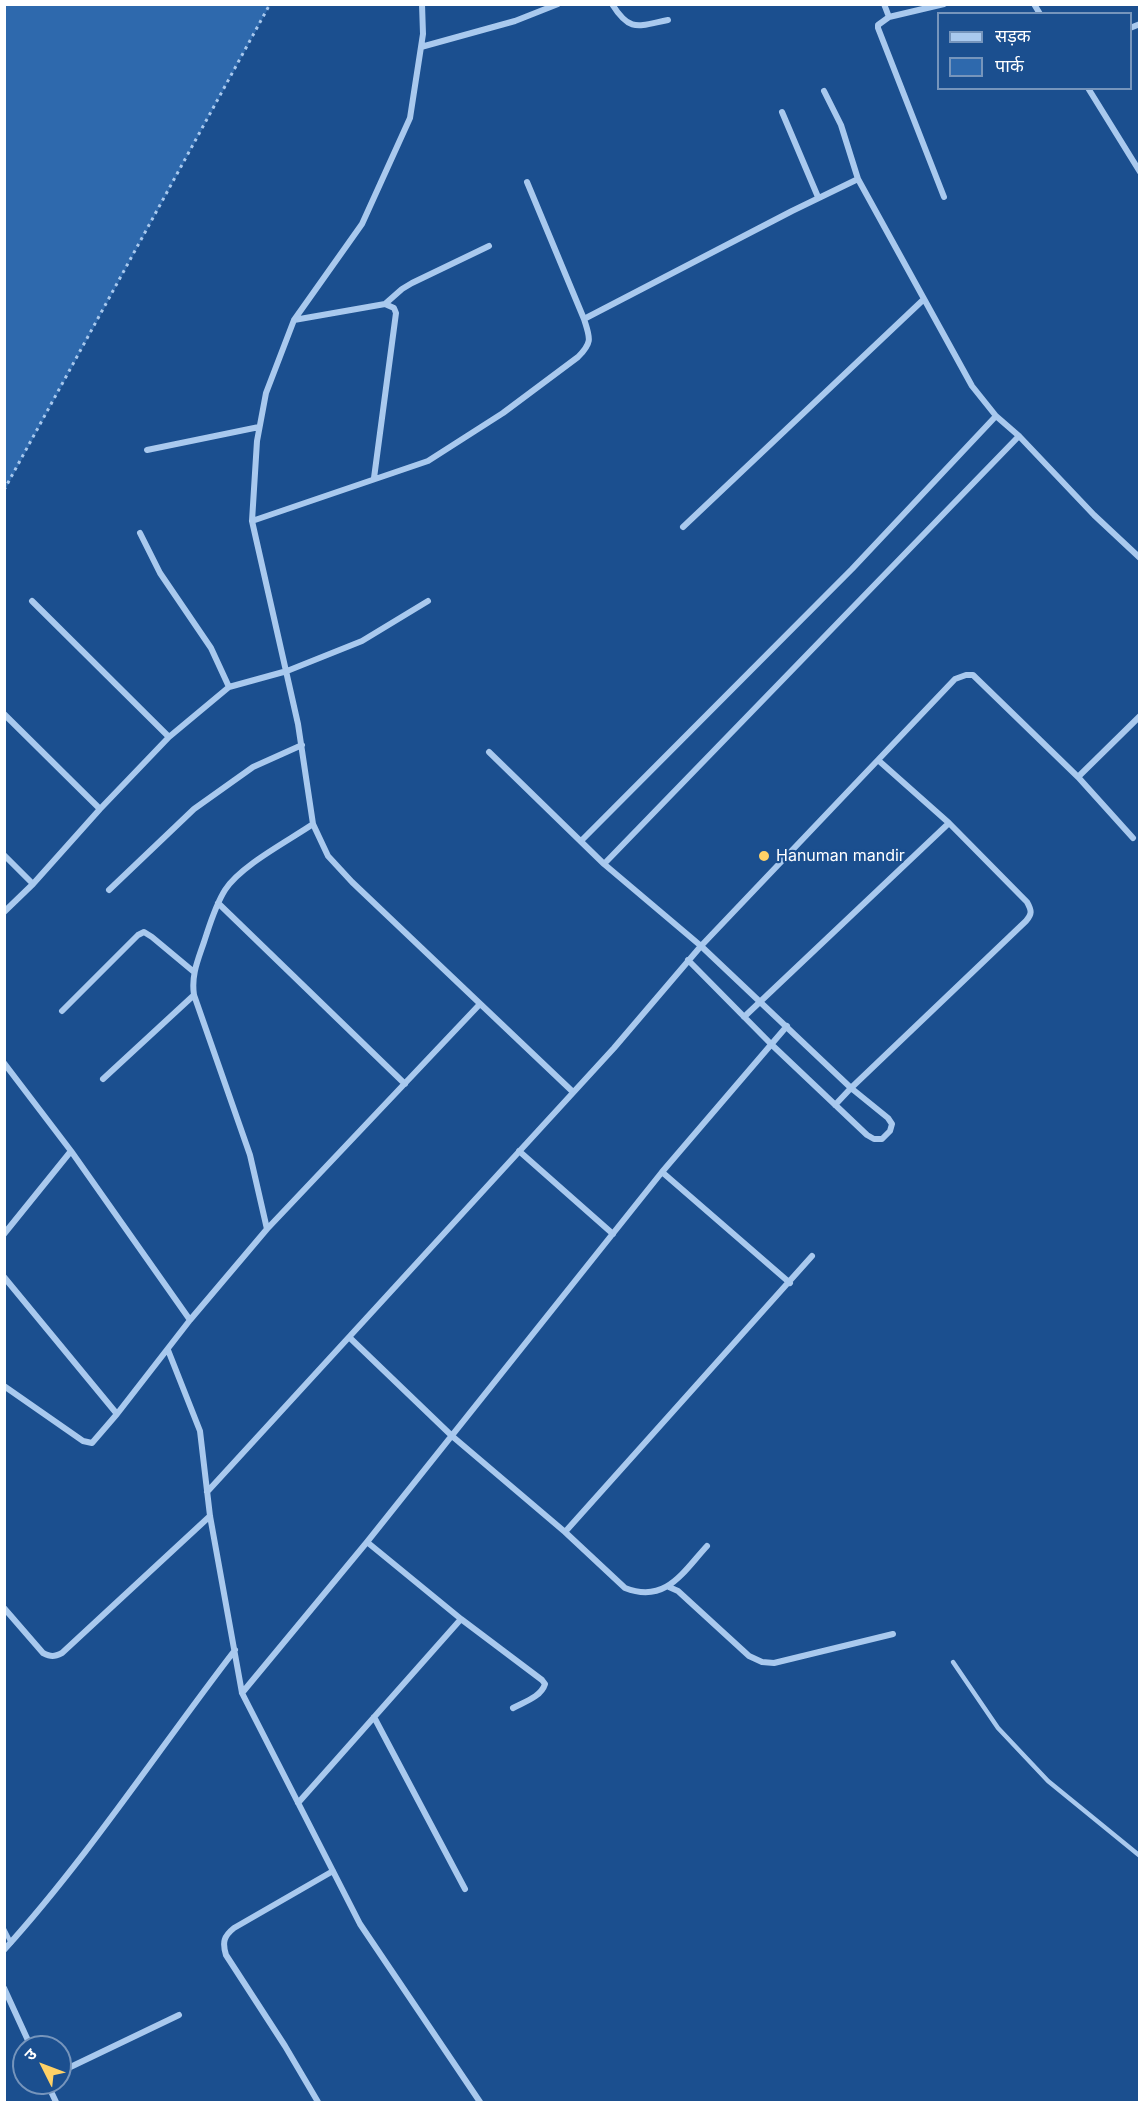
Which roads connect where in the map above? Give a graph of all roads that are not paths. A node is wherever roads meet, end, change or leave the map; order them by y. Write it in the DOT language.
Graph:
graph roads {
  1 [pos="422,4"];
  2 [pos="558,4"];
  3 [pos="612,4"];
  4 [pos="884,4"];
  5 [pos="944,4"];
  6 [pos="889,17"];
  7 [pos="668,20"];
  8 [pos="421,47"];
  9 [pos="1089,90"];
  10 [pos="824,91"];
  11 [pos="782,112"];
  12 [pos="1140,172"];
  13 [pos="858,179"];
  14 [pos="527,182"];
  15 [pos="818,197"];
  16 [pos="944,197"];
  17 [pos="489,246"];
  18 [pos="923,300"];
  19 [pos="385,304"];
  20 [pos="584,319"];
  21 [pos="294,320"];
  22 [pos="996,416"];
  23 [pos="259,428"];
  24 [pos="1019,436"];
  25 [pos="147,450"];
  26 [pos="374,478"];
  27 [pos="252,521"];
  28 [pos="683,527"];
  29 [pos="140,533"];
  30 [pos="1140,558"];
  31 [pos="33,601"];
  32 [pos="428,601"];
  33 [pos="287,671"];
  34 [pos="229,687"];
  35 [pos="4,714"];
  36 [pos="1140,716"];
  37 [pos="169,736"];
  38 [pos="302,745"];
  39 [pos="489,752"];
  40 [pos="878,760"];
  41 [pos="1078,777"];
  42 [pos="100,808"];
  43 [pos="949,823"];
  44 [pos="313,824"];
  45 [pos="1133,837"];
  46 [pos="581,842"];
  47 [pos="4,855"];
  48 [pos="604,864"];
  49 [pos="33,884"];
  50 [pos="109,890"];
  51 [pos="218,903"];
  52 [pos="4,912"];
  53 [pos="701,946"];
  54 [pos="688,960"];
  55 [pos="194,972"];
  56 [pos="194,995"];
  57 [pos="759,1000"];
  58 [pos="480,1004"];
  59 [pos="62,1011"];
  60 [pos="744,1017"];
  61 [pos="787,1026"];
  62 [pos="771,1044"];
  63 [pos="4,1063"];
  64 [pos="103,1079"];
  65 [pos="405,1084"];
  66 [pos="851,1088"];
  67 [pos="573,1092"];
  68 [pos="835,1105"];
  69 [pos="71,1151"];
  70 [pos="519,1151"];
  71 [pos="662,1172"];
  72 [pos="267,1229"];
  73 [pos="4,1234"];
  74 [pos="613,1234"];
  75 [pos="812,1256"];
  76 [pos="4,1277"];
  77 [pos="790,1282"];
  78 [pos="190,1320"];
  79 [pos="349,1337"];
  80 [pos="168,1350"];
  81 [pos="4,1386"];
  82 [pos="117,1414"];
  83 [pos="452,1436"];
  84 [pos="207,1492"];
  85 [pos="210,1516"];
  86 [pos="566,1532"];
  87 [pos="367,1542"];
  88 [pos="707,1546"];
  89 [pos="669,1587"];
  90 [pos="4,1608"];
  91 [pos="461,1619"];
  92 [pos="893,1634"];
  93 [pos="235,1650"];
  94 [pos="953,1662"];
  95 [pos="242,1693"];
  96 [pos="513,1708"];
  97 [pos="374,1717"];
  98 [pos="298,1803"];
  99 [pos="1140,1856"];
  100 [pos="333,1871"];
  101 [pos="465,1889"];
  102 [pos="4,1929"];
  103 [pos="11,1943"];
  104 [pos="4,1950"];
  105 [pos="4,1988"];
  106 [pos="179,2015"];
  107 [pos="26,2035"];
  108 [pos="72,2066"];
  109 [pos="318,2103"];
  110 [pos="480,2103"];
  1 -- 8 [label="street"];
  2 -- 8 [label="street"];
  3 -- 7 [label="street"];
  4 -- 6 [label="street"];
  5 -- 6 [label="street"];
  6 -- 16 [label="street"];
  8 -- 21 [label="street"];
  9 -- 12 [label="street"];
  10 -- 13 [label="street"];
  11 -- 15 [label="street"];
  13 -- 15 [label="street"];
  13 -- 18 [label="street"];
  14 -- 20 [label="street"];
  15 -- 20 [label="street"];
  17 -- 19 [label="street"];
  18 -- 22 [label="street"];
  18 -- 28 [label="street"];
  19 -- 21 [label="street"];
  19 -- 26 [label="street"];
  20 -- 26 [label="street"];
  21 -- 23 [label="street"];
  22 -- 24 [label="street"];
  22 -- 46 [label="street"];
  23 -- 25 [label="street"];
  23 -- 27 [label="street"];
  24 -- 30 [label="street"];
  24 -- 48 [label="street"];
  26 -- 27 [label="street"];
  27 -- 33 [label="street"];
  29 -- 34 [label="street"];
  31 -- 37 [label="street"];
  32 -- 33 [label="street"];
  33 -- 34 [label="street"];
  33 -- 38 [label="street"];
  34 -- 37 [label="street"];
  35 -- 42 [label="street"];
  36 -- 41 [label="street"];
  37 -- 42 [label="street"];
  38 -- 44 [label="street"];
  38 -- 50 [label="street"];
  39 -- 46 [label="street"];
  40 -- 41 [label="street"];
  40 -- 43 [label="street"];
  40 -- 53 [label="street"];
  41 -- 45 [label="street"];
  42 -- 49 [label="street"];
  43 -- 57 [label="street"];
  43 -- 66 [label="street"];
  44 -- 51 [label="street"];
  44 -- 58 [label="street"];
  46 -- 48 [label="street"];
  47 -- 49 [label="street"];
  48 -- 53 [label="street"];
  49 -- 52 [label="street"];
  51 -- 55 [label="street"];
  51 -- 65 [label="street"];
  53 -- 54 [label="street"];
  53 -- 57 [label="street"];
  54 -- 60 [label="street"];
  54 -- 67 [label="street"];
  55 -- 56 [label="street"];
  55 -- 59 [label="street"];
  56 -- 64 [label="street"];
  56 -- 72 [label="street"];
  57 -- 60 [label="street"];
  57 -- 61 [label="street"];
  58 -- 65 [label="street"];
  58 -- 67 [label="street"];
  60 -- 62 [label="street"];
  61 -- 62 [label="street"];
  61 -- 66 [label="street"];
  62 -- 68 [label="street"];
  62 -- 71 [label="street"];
  63 -- 69 [label="street"];
  65 -- 72 [label="street"];
  66 -- 68 [label="street"];
  66 -- 68 [label="street"];
  67 -- 70 [label="street"];
  69 -- 73 [label="street"];
  69 -- 78 [label="street"];
  70 -- 74 [label="street"];
  70 -- 79 [label="street"];
  71 -- 74 [label="street"];
  71 -- 77 [label="street"];
  72 -- 78 [label="street"];
  74 -- 83 [label="street"];
  75 -- 77 [label="street"];
  76 -- 82 [label="street"];
  77 -- 86 [label="street"];
  78 -- 80 [label="street"];
  79 -- 83 [label="street"];
  79 -- 84 [label="street"];
  80 -- 82 [label="street"];
  80 -- 84 [label="street"];
  81 -- 82 [label="street"];
  83 -- 86 [label="street"];
  83 -- 87 [label="street"];
  84 -- 85 [label="street"];
  85 -- 90 [label="street"];
  85 -- 93 [label="street"];
  86 -- 89 [label="street"];
  87 -- 91 [label="street"];
  87 -- 95 [label="street"];
  88 -- 89 [label="street"];
  89 -- 92 [label="street"];
  91 -- 96 [label="street"];
  91 -- 97 [label="street"];
  93 -- 95 [label="street"];
  93 -- 103 [label="street"];
  94 -- 99 [label="lane"];
  95 -- 98 [label="street"];
  97 -- 98 [label="street"];
  97 -- 101 [label="street"];
  98 -- 100 [label="street"];
  100 -- 109 [label="street"];
  100 -- 110 [label="street"];
  102 -- 103 [label="lane"];
  103 -- 104 [label="street"];
  105 -- 107 [label="street"];
  106 -- 108 [label="street"];
}
